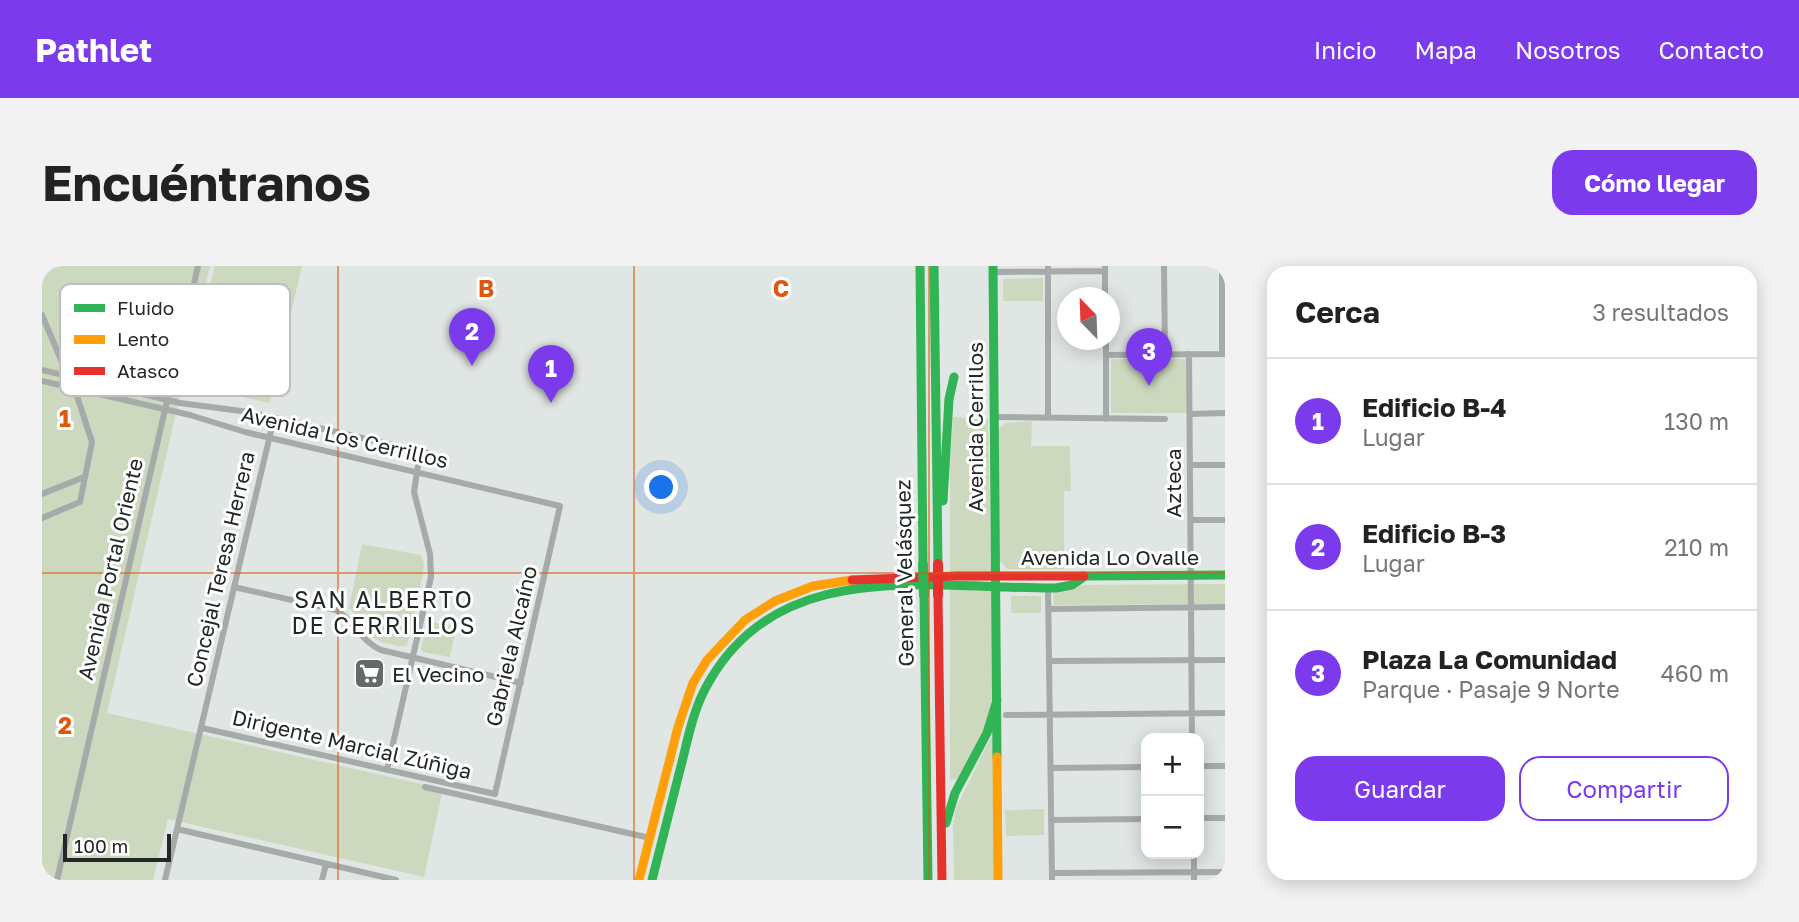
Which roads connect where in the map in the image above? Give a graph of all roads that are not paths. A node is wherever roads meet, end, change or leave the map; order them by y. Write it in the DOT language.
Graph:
graph roads {
  1 [pos="198,266"];
  2 [pos="920,266"];
  3 [pos="934,266"];
  4 [pos="1164,266"];
  5 [pos="1222,266"];
  6 [pos="1105,268"];
  7 [pos="993,269"];
  8 [pos="1048,269"];
  9 [pos="194,284"];
  10 [pos="1105,287"];
  11 [pos="42,315"];
  12 [pos="1106,350"];
  13 [pos="1165,354"];
  14 [pos="1189,354"];
  15 [pos="1224,354"];
  16 [pos="1106,355"];
  17 [pos="60,358"];
  18 [pos="42,370"];
  19 [pos="60,374"];
  20 [pos="954,377"];
  21 [pos="42,381"];
  22 [pos="60,385"];
  23 [pos="77,396"];
  24 [pos="106,396"];
  25 [pos="150,396"];
  26 [pos="168,396"];
  27 [pos="167,400"];
  28 [pos="165,410"];
  29 [pos="1190,414"];
  30 [pos="1225,414"];
  31 [pos="995,416"];
  32 [pos="274,418"];
  33 [pos="1048,418"];
  34 [pos="1106,419"];
  35 [pos="1165,419"];
  36 [pos="268,438"];
  37 [pos="420,452"];
  38 [pos="432,454"];
  39 [pos="1190,465"];
  40 [pos="1225,465"];
  41 [pos="416,472"];
  42 [pos="84,477"];
  43 [pos="42,495"];
  44 [pos="560,506"];
  45 [pos="42,518"];
  46 [pos="1191,520"];
  47 [pos="1225,520"];
  48 [pos="938,535"];
  49 [pos="1191,575"];
  50 [pos="1225,575"];
  51 [pos="1085,576"];
  52 [pos="995,577"];
  53 [pos="234,587"];
  54 [pos="1048,588"];
  55 [pos="995,589"];
  56 [pos="1191,607"];
  57 [pos="1225,607"];
  58 [pos="1049,609"];
  59 [pos="412,657"];
  60 [pos="1192,660"];
  61 [pos="1225,660"];
  62 [pos="1049,661"];
  63 [pos="521,683"];
  64 [pos="997,700"];
  65 [pos="1192,713"];
  66 [pos="1225,713"];
  67 [pos="1050,714"];
  68 [pos="1006,715"];
  69 [pos="202,728"];
  70 [pos="1192,733"];
  71 [pos="1204,766"];
  72 [pos="1225,766"];
  73 [pos="1141,767"];
  74 [pos="1051,768"];
  75 [pos="387,770"];
  76 [pos="425,787"];
  77 [pos="495,794"];
  78 [pos="1204,818"];
  79 [pos="1225,818"];
  80 [pos="1141,819"];
  81 [pos="1051,820"];
  82 [pos="177,829"];
  83 [pos="650,838"];
  84 [pos="942,843"];
  85 [pos="1194,859"];
  86 [pos="326,864"];
  87 [pos="1194,872"];
  88 [pos="1225,872"];
  89 [pos="1052,877"];
  90 [pos="57,880"];
  91 [pos="165,880"];
  92 [pos="322,880"];
  93 [pos="396,880"];
  94 [pos="639,880"];
  95 [pos="652,880"];
  96 [pos="928,880"];
  97 [pos="942,880"];
  98 [pos="998,880"];
  99 [pos="1194,880"];
  1 -- 9 [label="street, Avenida Portal Oriente"];
  2 -- 96 [label="main road, General Velásquez, bridge"];
  3 -- 48 [label="main road, General Velásquez"];
  4 -- 13 [label="street"];
  5 -- 15 [label="street"];
  6 -- 8 [label="street"];
  6 -- 10 [label="street"];
  7 -- 8 [label="street"];
  7 -- 31 [label="main road, Avenida Cerrillos"];
  8 -- 33 [label="street"];
  11 -- 17 [label="street"];
  12 -- 16 [label="street"];
  13 -- 14 [label="street"];
  13 -- 16 [label="street"];
  14 -- 15 [label="street"];
  14 -- 29 [label="street, Azteca"];
  16 -- 34 [label="street"];
  18 -- 19 [label="street, Avenida Los Cerrillos"];
  20 -- 48 [label="main road"];
  21 -- 22 [label="street, Avenida Los Cerrillos"];
  23 -- 42 [label="street"];
  24 -- 28 [label="street, Avenida Los Cerrillos"];
  25 -- 27 [label="street, Avenida Los Cerrillos"];
  26 -- 27 [label="street, Avenida Portal Oriente"];
  27 -- 28 [label="street, Avenida Portal Oriente"];
  27 -- 32 [label="street, Avenida Los Cerrillos"];
  28 -- 36 [label="street, Avenida Los Cerrillos"];
  28 -- 90 [label="street, Avenida Portal Oriente"];
  29 -- 30 [label="street"];
  29 -- 39 [label="street, Azteca"];
  31 -- 33 [label="street"];
  31 -- 52 [label="main road, Avenida Cerrillos"];
  32 -- 36 [label="street, Concejal Teresa Herrera"];
  32 -- 37 [label="street, Avenida Los Cerrillos"];
  33 -- 34 [label="street"];
  34 -- 35 [label="street"];
  36 -- 41 [label="street, Avenida Los Cerrillos"];
  36 -- 53 [label="street, Concejal Teresa Herrera"];
  37 -- 38 [label="street, Avenida Los Cerrillos"];
  37 -- 41 [label="street"];
  39 -- 40 [label="street"];
  39 -- 46 [label="street, Azteca"];
  41 -- 44 [label="street, Avenida Los Cerrillos"];
  41 -- 59 [label="street"];
  42 -- 43 [label="street"];
  42 -- 45 [label="street"];
  44 -- 63 [label="street, Gabriela Alcaíno"];
  46 -- 47 [label="street"];
  46 -- 49 [label="street, Azteca"];
  48 -- 84 [label="main road, General Velásquez, bridge"];
  49 -- 50 [label="main road, Avenida Lo Ovalle"];
  49 -- 51 [label="main road, Avenida Lo Ovalle"];
  49 -- 56 [label="street, Azteca"];
  51 -- 52 [label="main road, Avenida Lo Ovalle"];
  51 -- 54 [label="main road"];
  52 -- 55 [label="main road, Avenida Cerrillos"];
  52 -- 83 [label="main road, Avenida Lo Ovalle"];
  53 -- 59 [label="street"];
  53 -- 69 [label="street, Concejal Teresa Herrera"];
  54 -- 55 [label="main road"];
  54 -- 58 [label="street"];
  55 -- 64 [label="main road, Avenida Cerrillos"];
  55 -- 95 [label="main road"];
  56 -- 57 [label="street"];
  56 -- 58 [label="street"];
  56 -- 60 [label="street, Azteca"];
  58 -- 62 [label="street"];
  59 -- 63 [label="street"];
  59 -- 75 [label="street"];
  60 -- 61 [label="street"];
  60 -- 62 [label="street"];
  60 -- 65 [label="street, Azteca"];
  62 -- 67 [label="street"];
  63 -- 77 [label="street, Gabriela Alcaíno"];
  64 -- 84 [label="main road"];
  64 -- 98 [label="main road, Avenida Cerrillos"];
  65 -- 66 [label="street"];
  65 -- 67 [label="street"];
  65 -- 70 [label="street, Azteca"];
  67 -- 68 [label="street"];
  67 -- 74 [label="street"];
  69 -- 75 [label="street, Dirigente Marcial Zúñiga"];
  69 -- 82 [label="street, Concejal Teresa Herrera"];
  71 -- 72 [label="street"];
  73 -- 74 [label="street"];
  74 -- 81 [label="street"];
  75 -- 77 [label="street, Dirigente Marcial Zúñiga"];
  76 -- 83 [label="street"];
  78 -- 79 [label="street"];
  80 -- 81 [label="street"];
  81 -- 89 [label="street"];
  82 -- 86 [label="street"];
  82 -- 91 [label="street, Concejal Teresa Herrera"];
  83 -- 94 [label="main road, Avenida Lo Ovalle"];
  84 -- 97 [label="main road, General Velásquez"];
  85 -- 87 [label="street"];
  86 -- 92 [label="street"];
  86 -- 93 [label="street"];
  87 -- 88 [label="street"];
  87 -- 89 [label="street"];
  87 -- 99 [label="street"];
}
